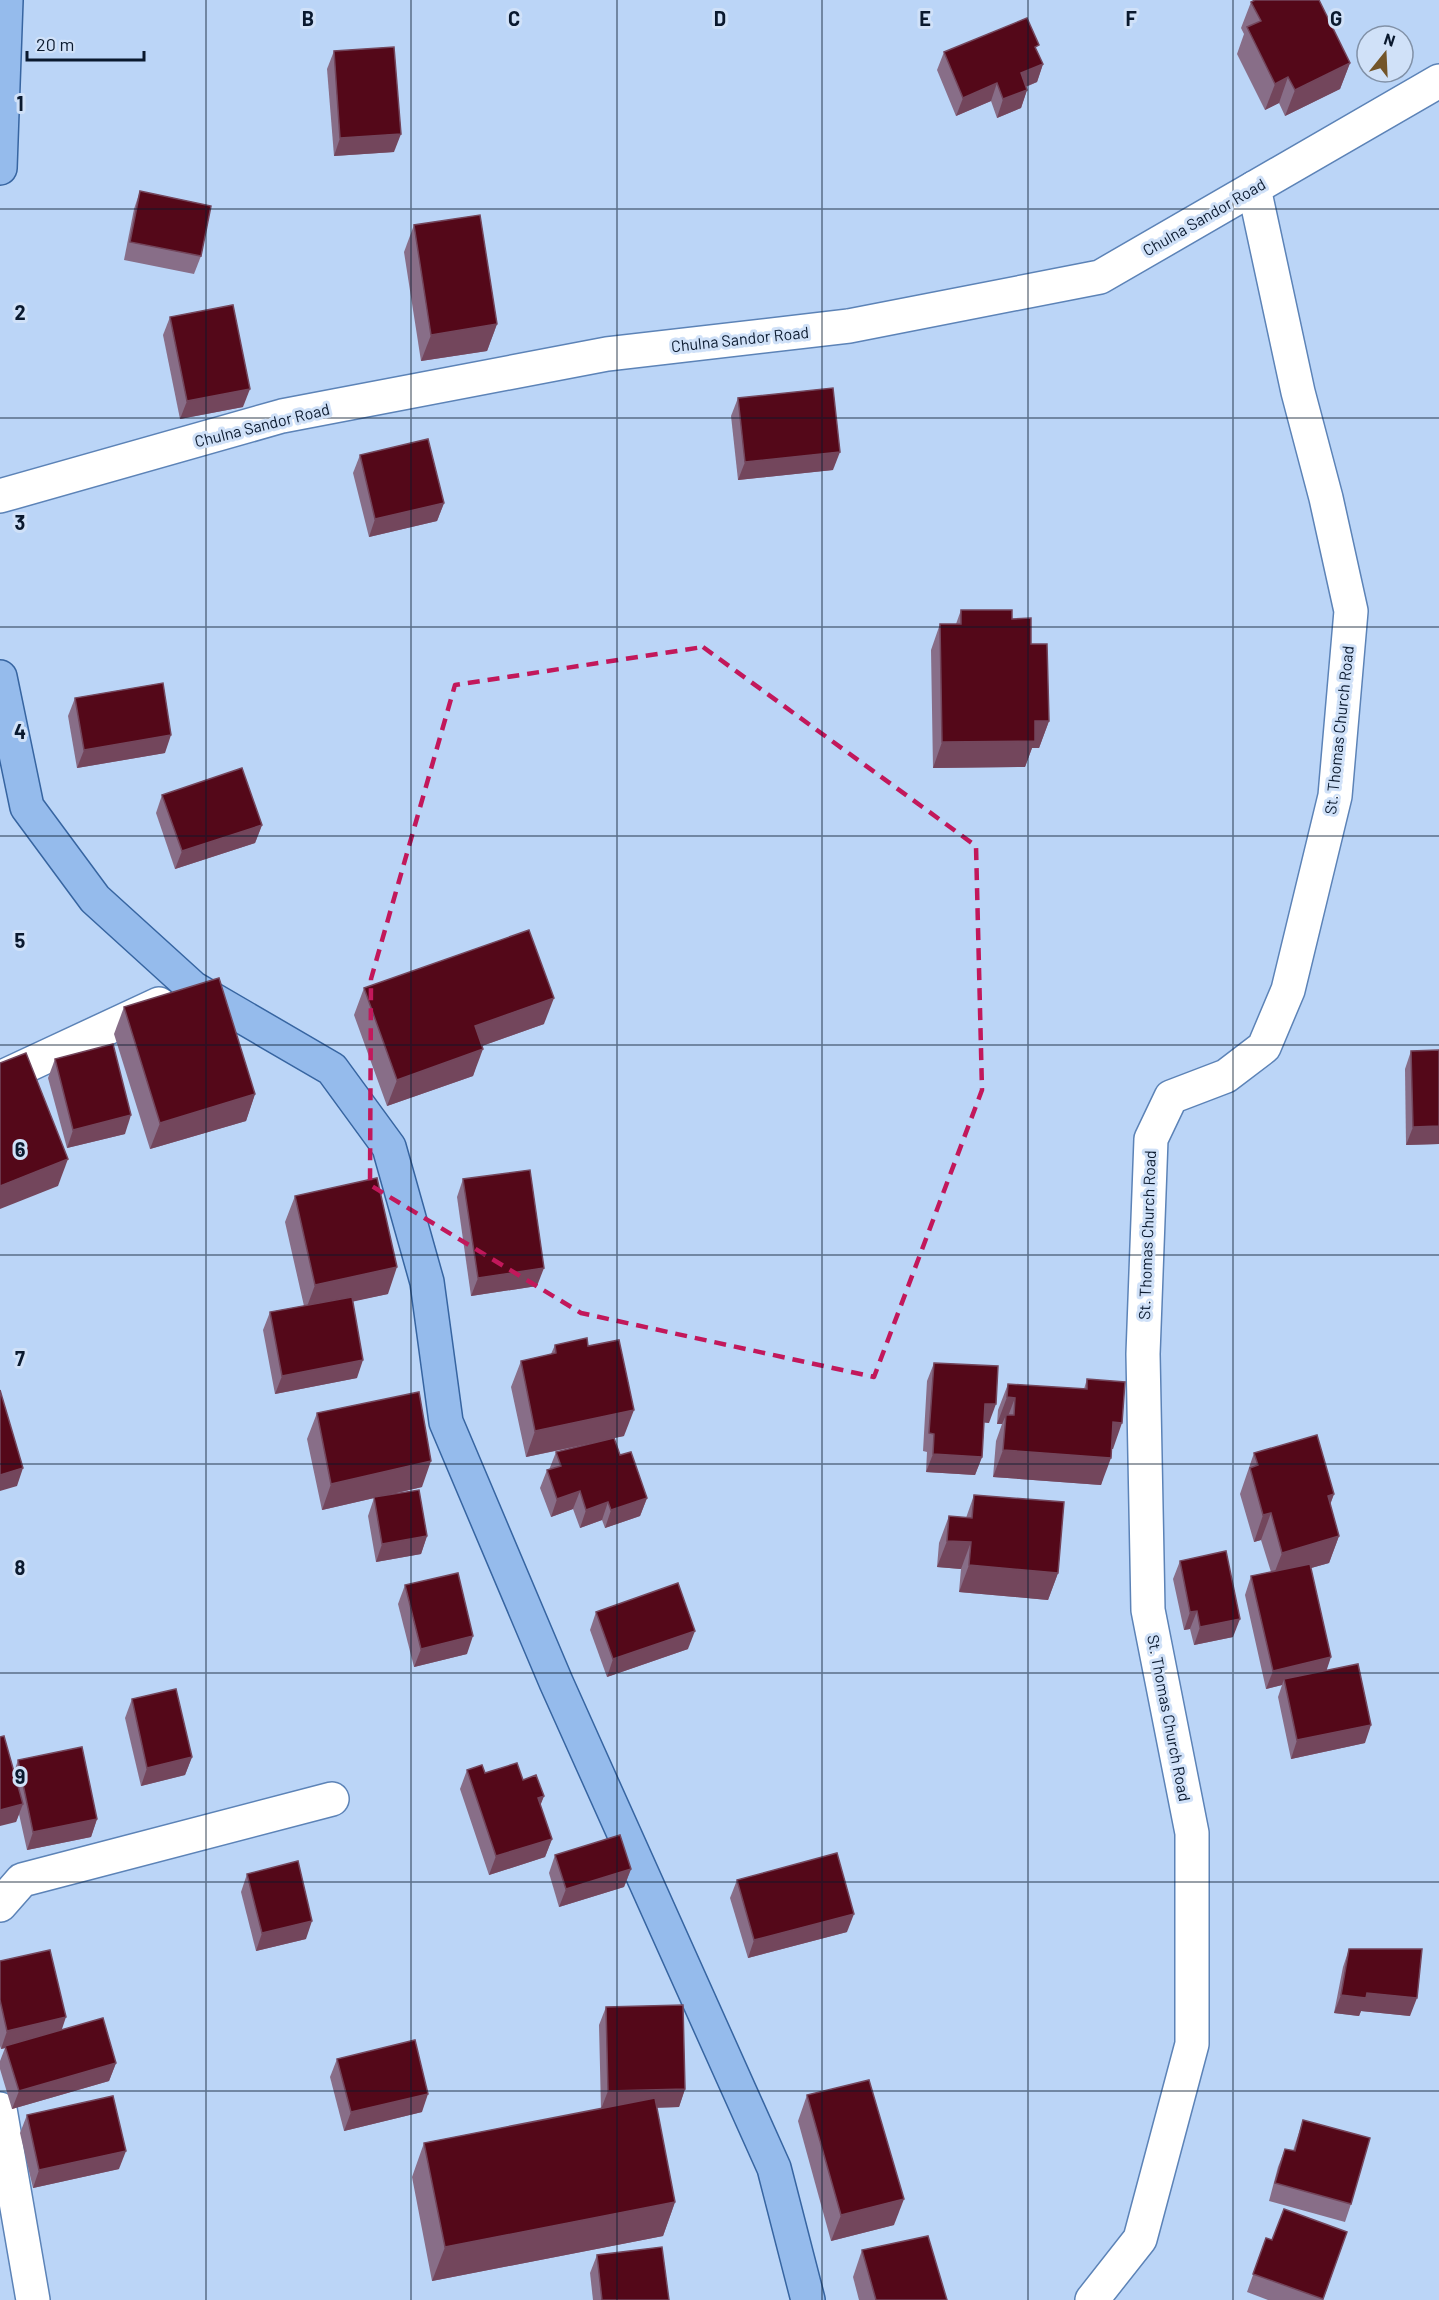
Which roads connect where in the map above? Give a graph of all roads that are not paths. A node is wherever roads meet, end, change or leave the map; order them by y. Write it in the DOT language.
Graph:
graph roads {
  1 [pos="6,0"];
  2 [pos="1439,81"];
  3 [pos="0,168"];
  4 [pos="1254,188"];
  5 [pos="0,496"];
  6 [pos="0,677"];
  7 [pos="193,988"];
  8 [pos="0,1078"];
  9 [pos="332,1799"];
  10 [pos="0,1905"];
  11 [pos="0,2109"];
  12 [pos="33,2300"];
  13 [pos="808,2300"];
  14 [pos="1092,2300"];
  1 -- 3 [label="main road"];
  2 -- 4 [label="street, Chulna Sandor Road"];
  4 -- 5 [label="street, Chulna Sandor Road"];
  4 -- 14 [label="street, St. Thomas Church Road"];
  6 -- 7 [label="main road"];
  7 -- 8 [label="street"];
  7 -- 13 [label="main road"];
  9 -- 10 [label="street"];
  11 -- 12 [label="street"];
}
